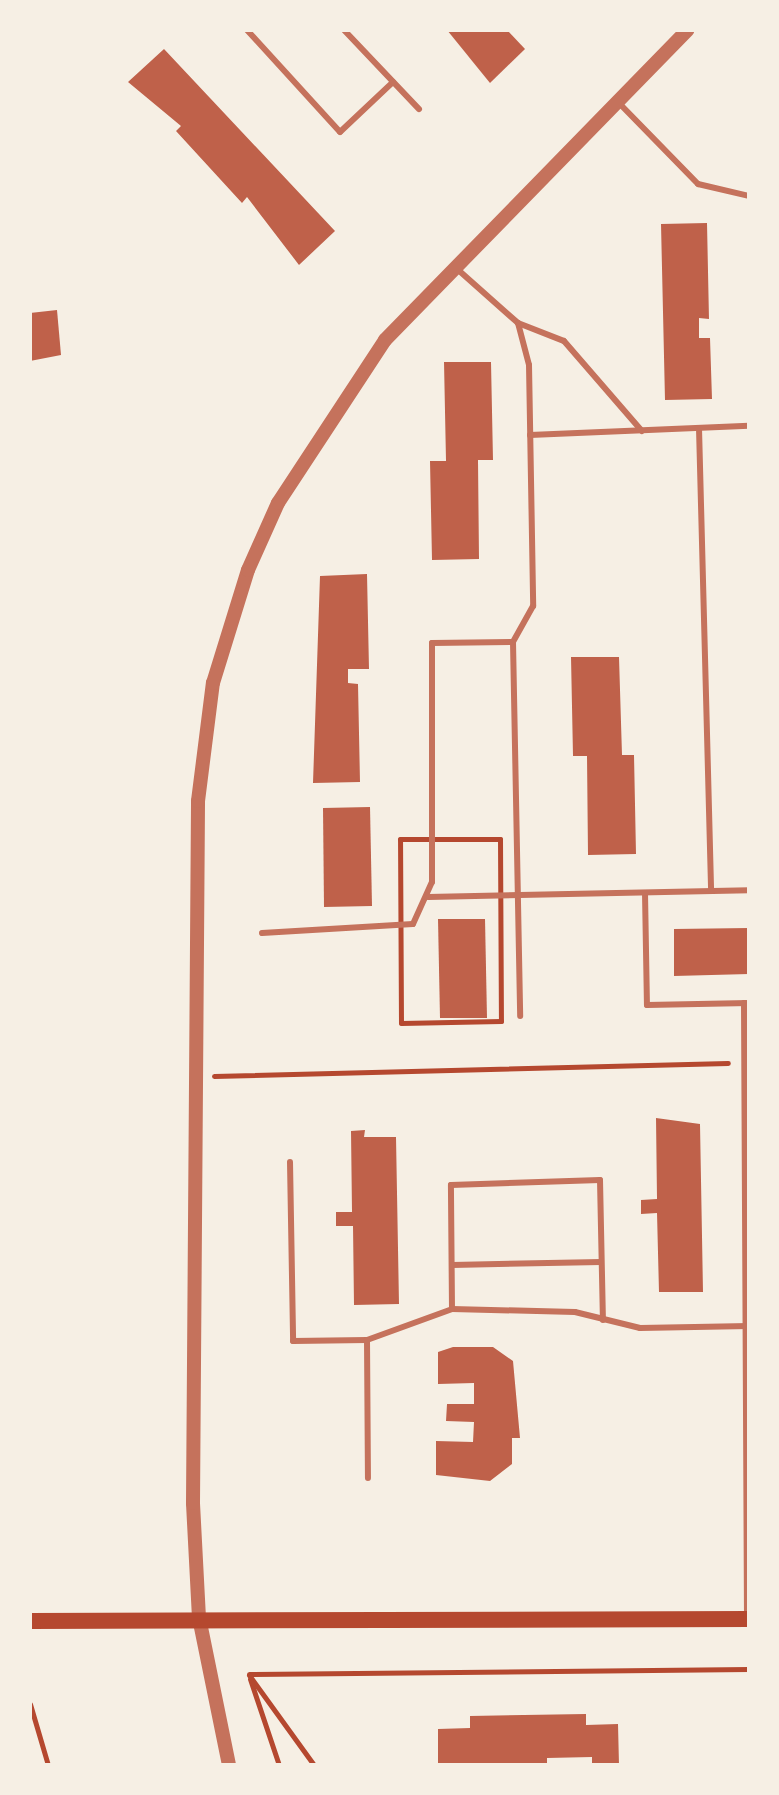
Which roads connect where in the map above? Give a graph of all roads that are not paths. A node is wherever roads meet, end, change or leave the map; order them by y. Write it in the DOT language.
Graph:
graph roads {
  1 [pos="247,30"];
  2 [pos="344,30"];
  3 [pos="687,30"];
  4 [pos="393,82"];
  5 [pos="617,101"];
  6 [pos="419,109"];
  7 [pos="749,196"];
  8 [pos="453,265"];
  9 [pos="518,323"];
  10 [pos="749,426"];
  11 [pos="699,428"];
  12 [pos="642,431"];
  13 [pos="530,435"];
  14 [pos="513,642"];
  15 [pos="749,890"];
  16 [pos="711,891"];
  17 [pos="645,893"];
  18 [pos="518,896"];
  19 [pos="428,897"];
  20 [pos="262,933"];
  21 [pos="747,1003"];
  22 [pos="520,1016"];
  23 [pos="290,1162"];
  24 [pos="601,1262"];
  25 [pos="452,1265"];
  26 [pos="452,1309"];
  27 [pos="603,1320"];
  28 [pos="748,1326"];
  29 [pos="367,1340"];
  30 [pos="368,1478"];
  31 [pos="199,1618"];
  32 [pos="748,1619"];
  33 [pos="30,1621"];
  34 [pos="229,1765"];
  1 -- 4 [label="lane"];
  2 -- 4 [label="lane"];
  3 -- 5 [label="street"];
  4 -- 6 [label="lane"];
  5 -- 7 [label="lane"];
  5 -- 8 [label="street"];
  8 -- 9 [label="lane"];
  8 -- 31 [label="street"];
  9 -- 12 [label="lane"];
  9 -- 13 [label="lane"];
  10 -- 11 [label="lane"];
  11 -- 12 [label="lane"];
  11 -- 16 [label="lane"];
  12 -- 13 [label="lane"];
  13 -- 14 [label="lane"];
  14 -- 18 [label="lane"];
  14 -- 19 [label="lane"];
  15 -- 16 [label="lane"];
  16 -- 17 [label="lane"];
  17 -- 18 [label="lane"];
  17 -- 21 [label="lane"];
  18 -- 19 [label="lane"];
  18 -- 22 [label="lane"];
  19 -- 20 [label="lane"];
  21 -- 28 [label="lane"];
  23 -- 29 [label="lane"];
  24 -- 25 [label="lane"];
  24 -- 25 [label="lane"];
  24 -- 27 [label="lane"];
  25 -- 26 [label="lane"];
  26 -- 27 [label="lane"];
  26 -- 29 [label="lane"];
  27 -- 28 [label="lane"];
  28 -- 32 [label="lane"];
  29 -- 30 [label="lane"];
  31 -- 32 [label="main road"];
  31 -- 33 [label="main road"];
  31 -- 34 [label="street"];
}
